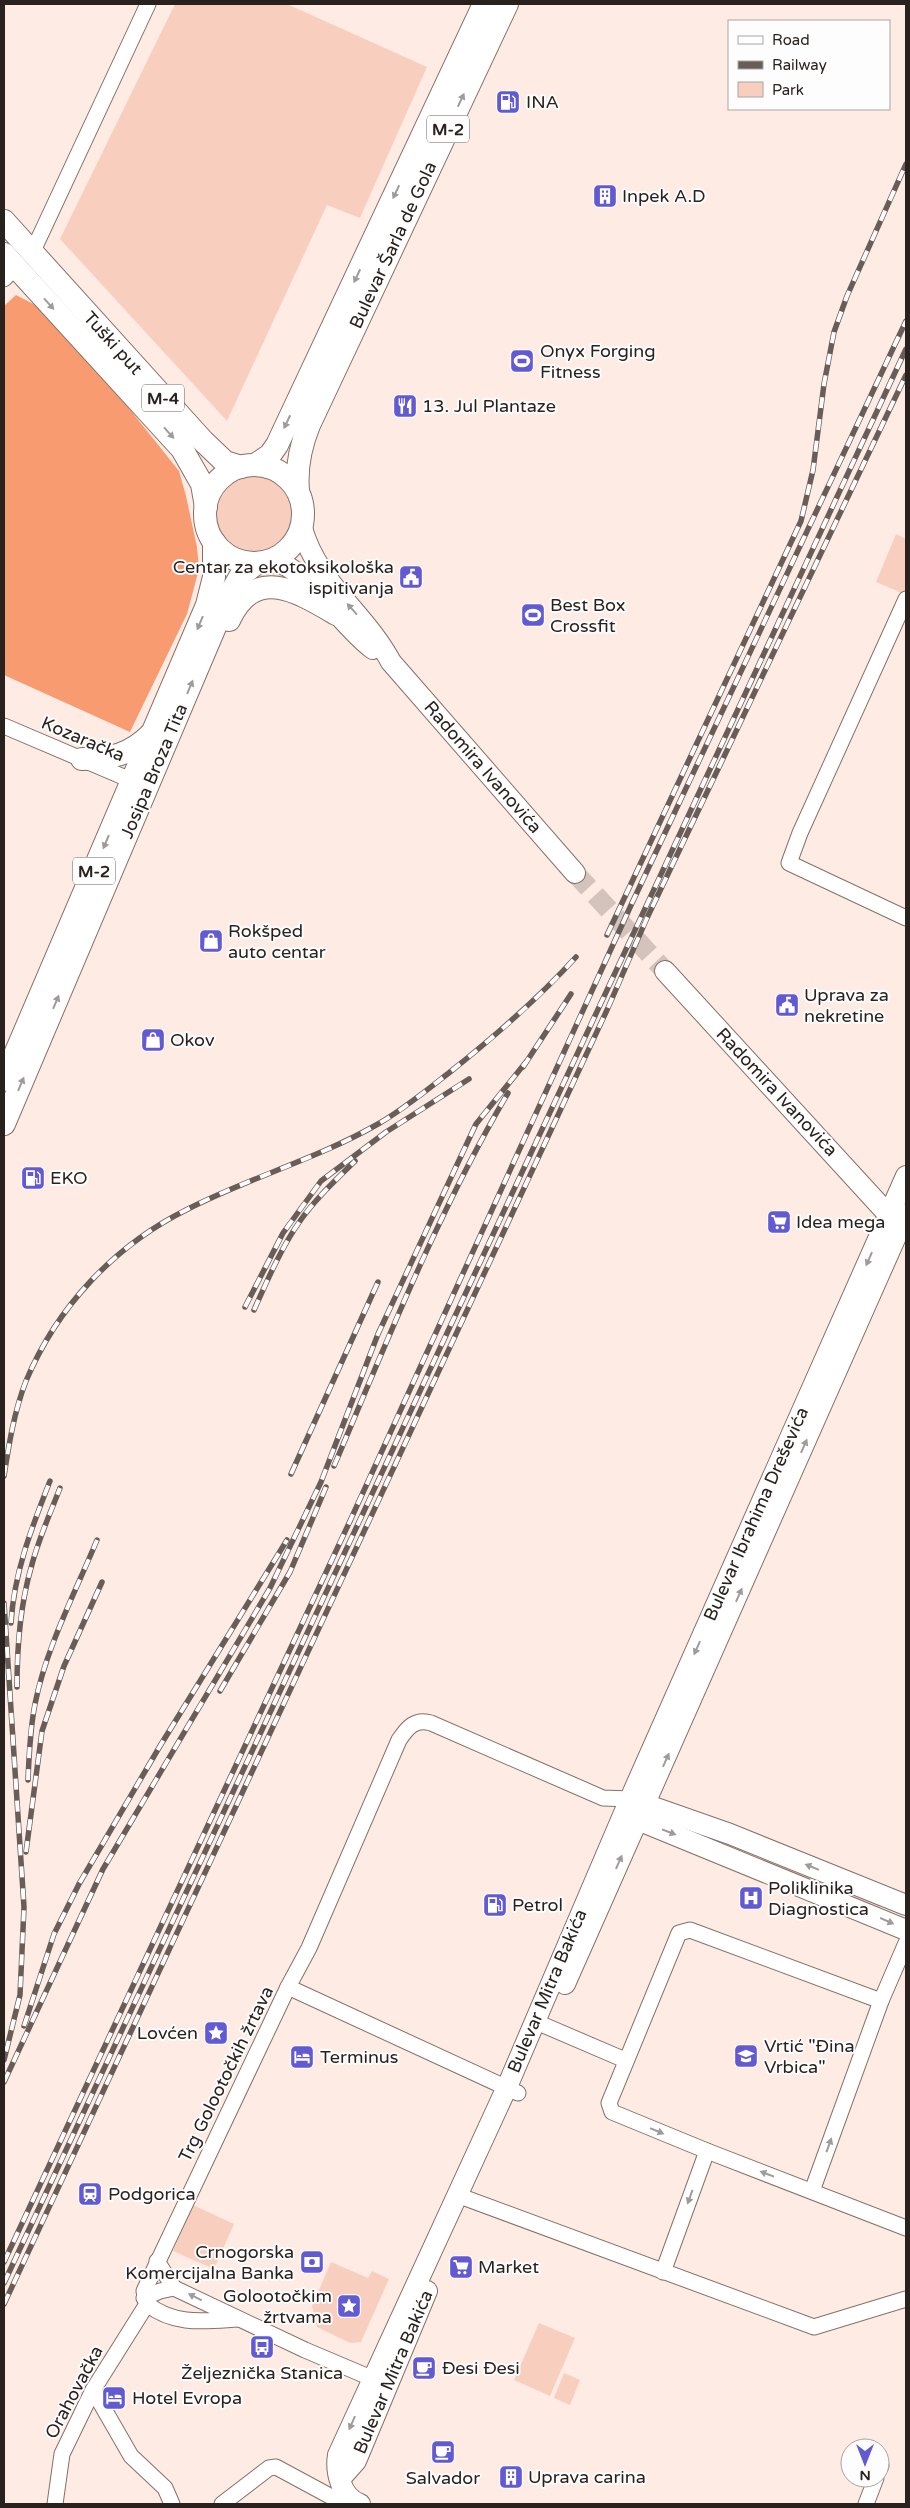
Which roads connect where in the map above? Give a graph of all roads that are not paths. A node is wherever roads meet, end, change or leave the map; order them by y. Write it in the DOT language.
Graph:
graph roads {
  1 [pos="148,4"];
  2 [pos="484,4"];
  3 [pos="507,4"];
  4 [pos="4,221"];
  5 [pos="387,235"];
  6 [pos="14,263"];
  7 [pos="248,466"];
  8 [pos="298,491"];
  9 [pos="206,507"];
  10 [pos="302,528"];
  11 [pos="214,542"];
  12 [pos="264,561"];
  13 [pos="906,599"];
  14 [pos="336,614"];
  15 [pos="202,657"];
  16 [pos="391,662"];
  17 [pos="4,726"];
  18 [pos="154,732"];
  19 [pos="82,759"];
  20 [pos="140,784"];
  21 [pos="575,873"];
  22 [pos="906,918"];
  23 [pos="665,971"];
  24 [pos="4,1080"];
  25 [pos="4,1122"];
  26 [pos="906,1176"];
  27 [pos="900,1222"];
  28 [pos="634,1810"];
  29 [pos="906,1905"];
  30 [pos="906,1930"];
  31 [pos="906,1943"];
  32 [pos="288,1987"];
  33 [pos="881,2002"];
  34 [pos="540,2024"];
  35 [pos="625,2060"];
  36 [pos="512,2090"];
  37 [pos="706,2151"];
  38 [pos="812,2191"];
  39 [pos="464,2197"];
  40 [pos="906,2228"];
  41 [pos="157,2261"];
  42 [pos="663,2272"];
  43 [pos="174,2288"];
  44 [pos="906,2299"];
  45 [pos="146,2301"];
  46 [pos="238,2319"];
  47 [pos="380,2382"];
  48 [pos="93,2390"];
  49 [pos="872,2488"];
  50 [pos="345,2496"];
  51 [pos="55,2504"];
  52 [pos="172,2504"];
  53 [pos="222,2504"];
  54 [pos="866,2504"];
  1 -- 6 [label="street"];
  2 -- 5 [label="main road, Bulevar Šarla de Gola / M-2, one-way"];
  5 -- 3 [label="main road, Bulevar Šarla de Gola / M-2, one-way"];
  4 -- 6 [label="main road, M-4"];
  5 -- 7 [label="main road, Bulevar Šarla de Gola / M-2, one-way"];
  5 -- 8 [label="main road, Bulevar Šarla de Gola / M-2"];
  6 -- 7 [label="main road, Tuški put / M-4"];
  6 -- 9 [label="main road, Tuški put / M-4, one-way"];
  7 -- 8 [label="main road"];
  7 -- 9 [label="main road, M-2"];
  8 -- 10 [label="main road, M-2"];
  9 -- 11 [label="main road, M-2"];
  10 -- 12 [label="main road, M-2"];
  16 -- 10 [label="street, one-way"];
  11 -- 12 [label="main road"];
  11 -- 18 [label="main road, Josipa Broza Tita / M-2, one-way"];
  12 -- 14 [label="street"];
  12 -- 15 [label="main road, Josipa Broza Tita / M-2"];
  13 -- 22 [label="street"];
  14 -- 15 [label="main road"];
  14 -- 16 [label="street"];
  20 -- 15 [label="main road, Josipa Broza Tita / M-2, one-way"];
  16 -- 21 [label="street, Radomira Ivanovića"];
  17 -- 19 [label="street, Kozaračka"];
  18 -- 19 [label="main road"];
  18 -- 20 [label="main road, Josipa Broza Tita / M-2"];
  19 -- 20 [label="street, Kozaračka"];
  20 -- 24 [label="main road, Josipa Broza Tita / M-2, one-way"];
  25 -- 20 [label="main road, Josipa Broza Tita / M-2, one-way"];
  23 -- 27 [label="street, Radomira Ivanovića"];
  26 -- 27 [label="street, Bulevar Ibrahima Dreševića"];
  27 -- 28 [label="street, Bulevar Ibrahima Dreševića"];
  29 -- 28 [label="street, one-way"];
  28 -- 30 [label="street, one-way"];
  28 -- 32 [label="street"];
  28 -- 34 [label="street, Bulevar Mitra Bakića"];
  31 -- 33 [label="street"];
  32 -- 36 [label="street, Trg Golootočkih žrtava"];
  32 -- 41 [label="street, Trg Golootočkih žrtava"];
  33 -- 35 [label="street"];
  38 -- 33 [label="street, one-way"];
  34 -- 35 [label="street"];
  34 -- 36 [label="street, Bulevar Mitra Bakića"];
  35 -- 37 [label="street, one-way"];
  36 -- 39 [label="street, Bulevar Mitra Bakića"];
  38 -- 37 [label="street, one-way"];
  37 -- 42 [label="street, one-way"];
  38 -- 40 [label="street"];
  39 -- 42 [label="street"];
  39 -- 47 [label="street, Bulevar Mitra Bakića"];
  41 -- 43 [label="street"];
  41 -- 45 [label="street, Trg Golootočkih žrtava"];
  42 -- 44 [label="street"];
  43 -- 45 [label="street"];
  46 -- 43 [label="street, one-way"];
  45 -- 46 [label="street"];
  45 -- 48 [label="street, Orahovačka"];
  46 -- 47 [label="street"];
  47 -- 50 [label="street, Bulevar Mitra Bakića"];
  48 -- 51 [label="street, Orahovačka"];
  48 -- 52 [label="street"];
  49 -- 54 [label="street"];
  50 -- 53 [label="street"];
}
